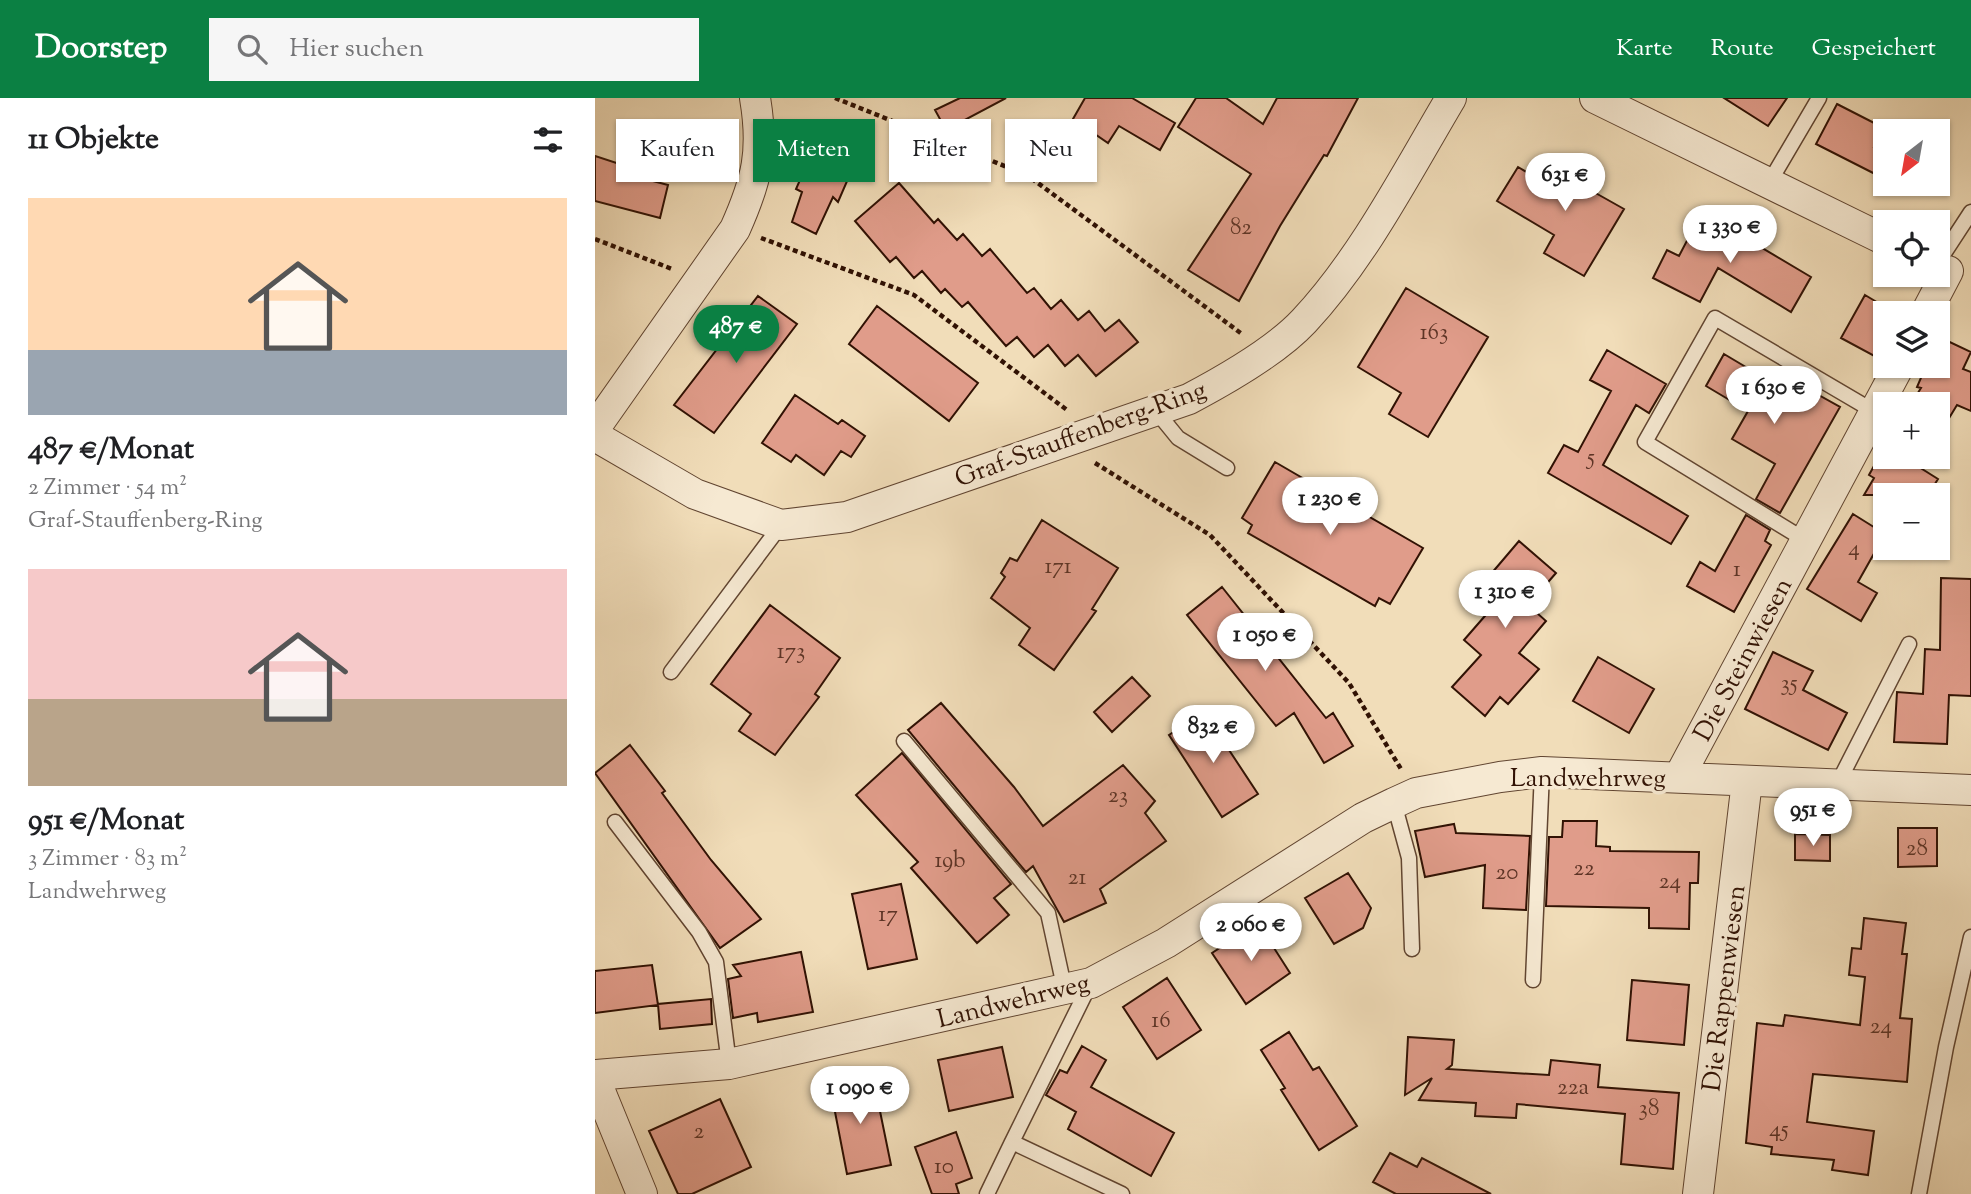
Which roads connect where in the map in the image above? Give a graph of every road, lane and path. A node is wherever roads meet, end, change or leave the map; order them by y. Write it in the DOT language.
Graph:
graph roads {
  1 [pos="755,98"];
  2 [pos="835,98"];
  3 [pos="1451,98"];
  4 [pos="1595,98"];
  5 [pos="1819,98"];
  6 [pos="1769,183"];
  7 [pos="1971,212"];
  8 [pos="735,229"];
  9 [pos="1873,234"];
  10 [pos="595,239"];
  11 [pos="1950,265"];
  12 [pos="700,280"];
  13 [pos="1265,351"];
  14 [pos="600,410"];
  15 [pos="1156,411"];
  16 [pos="1873,411"];
  17 [pos="1873,416"];
  18 [pos="1095,432"];
  19 [pos="595,436"];
  20 [pos="1064,443"];
  21 [pos="1227,468"];
  22 [pos="781,525"];
  23 [pos="1805,540"];
  24 [pos="1909,644"];
  25 [pos="671,672"];
  26 [pos="904,741"];
  27 [pos="1542,772"];
  28 [pos="1679,777"];
  29 [pos="1747,781"];
  30 [pos="1837,785"];
  31 [pos="1971,790"];
  32 [pos="1405,798"];
  33 [pos="615,822"];
  34 [pos="1971,937"];
  35 [pos="1412,948"];
  36 [pos="1533,980"];
  37 [pos="1078,987"];
  38 [pos="729,1064"];
  39 [pos="595,1077"];
  40 [pos="1012,1142"];
  41 [pos="642,1194"];
  42 [pos="987,1194"];
  43 [pos="1122,1194"];
  44 [pos="1698,1194"];
  45 [pos="1919,1194"];
  1 -- 8 [label="street"];
  2 -- 13 [label="path"];
  3 -- 13 [label="street, Graf-Stauffenberg-Ring"];
  4 -- 6 [label="street"];
  5 -- 6 [label="lane"];
  6 -- 9 [label="street"];
  7 -- 11 [label="lane"];
  8 -- 12 [label="street"];
  8 -- 18 [label="path"];
  10 -- 12 [label="path"];
  12 -- 14 [label="street"];
  13 -- 15 [label="street, Graf-Stauffenberg-Ring"];
  15 -- 18 [label="street, Graf-Stauffenberg-Ring"];
  15 -- 21 [label="lane"];
  16 -- 23 [label="lane"];
  17 -- 23 [label="street, Die Steinwiesen"];
  18 -- 20 [label="street, Graf-Stauffenberg-Ring"];
  19 -- 22 [label="street, Graf-Stauffenberg-Ring"];
  20 -- 22 [label="street, Graf-Stauffenberg-Ring"];
  20 -- 32 [label="path"];
  22 -- 25 [label="lane"];
  23 -- 28 [label="street, Die Steinwiesen"];
  24 -- 30 [label="lane"];
  26 -- 37 [label="lane"];
  27 -- 28 [label="street, Landwehrweg"];
  27 -- 32 [label="street, Landwehrweg"];
  27 -- 36 [label="lane"];
  28 -- 29 [label="street, Landwehrweg"];
  29 -- 30 [label="street, Landwehrweg"];
  29 -- 44 [label="street, Die Rappenwiesen"];
  30 -- 31 [label="street, Landwehrweg"];
  32 -- 35 [label="lane"];
  32 -- 37 [label="street, Landwehrweg"];
  33 -- 38 [label="lane"];
  34 -- 45 [label="lane"];
  37 -- 38 [label="street, Landwehrweg"];
  37 -- 40 [label="lane"];
  38 -- 39 [label="street, Landwehrweg"];
  39 -- 41 [label="street"];
  40 -- 42 [label="lane"];
  40 -- 43 [label="lane"];
}
